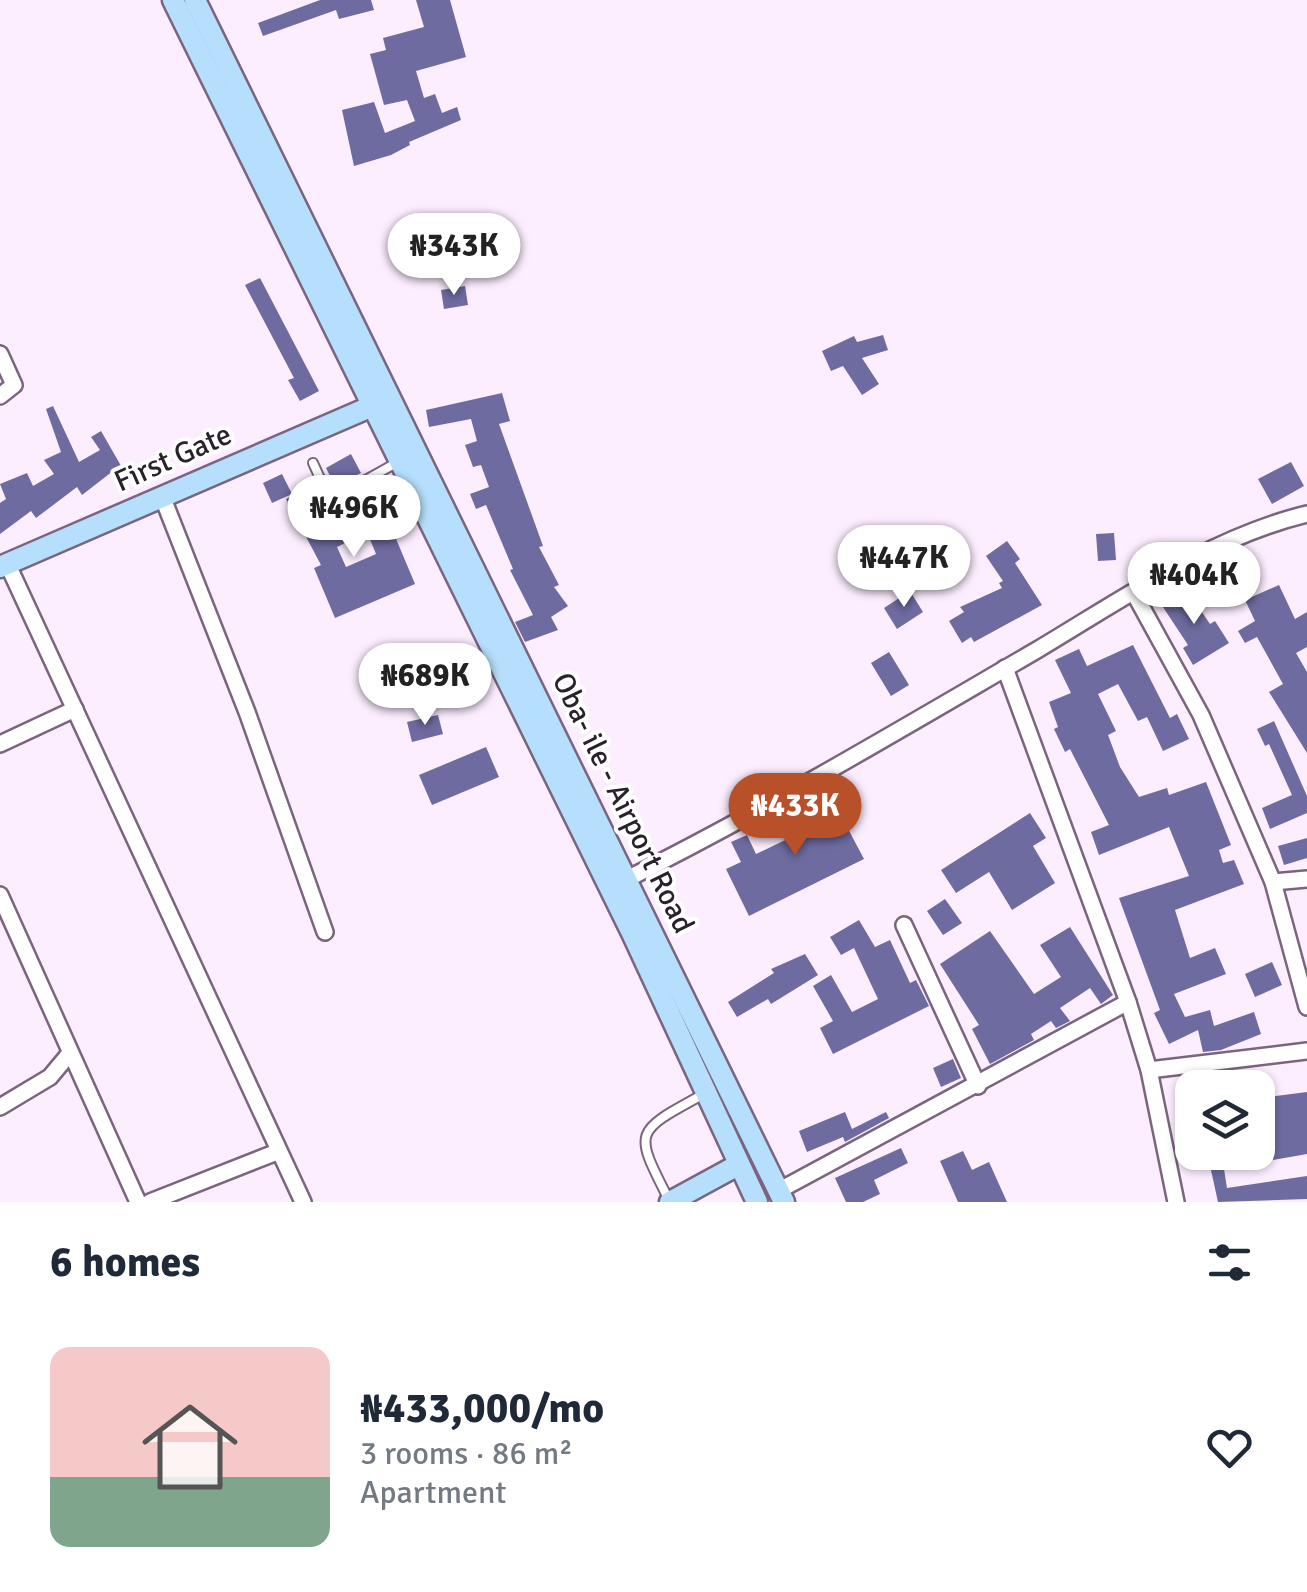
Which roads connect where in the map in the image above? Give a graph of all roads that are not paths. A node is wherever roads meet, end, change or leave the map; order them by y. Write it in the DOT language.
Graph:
graph roads {
  1 [pos="173,0"];
  2 [pos="195,0"];
  3 [pos="225,84"];
  4 [pos="0,354"];
  5 [pos="0,396"];
  6 [pos="370,407"];
  7 [pos="398,462"];
  8 [pos="314,464"];
  9 [pos="162,496"];
  10 [pos="1307,514"];
  11 [pos="3,565"];
  12 [pos="1134,593"];
  13 [pos="1005,668"];
  14 [pos="75,709"];
  15 [pos="0,744"];
  16 [pos="1307,879"];
  17 [pos="627,880"];
  18 [pos="1273,882"];
  19 [pos="0,895"];
  20 [pos="904,925"];
  21 [pos="641,928"];
  22 [pos="325,932"];
  23 [pos="1128,1002"];
  24 [pos="1307,1007"];
  25 [pos="1307,1051"];
  26 [pos="70,1054"];
  27 [pos="1149,1070"];
  28 [pos="978,1086"];
  29 [pos="705,1093"];
  30 [pos="0,1107"];
  31 [pos="277,1152"];
  32 [pos="738,1165"];
  33 [pos="781,1196"];
  34 [pos="138,1202"];
  35 [pos="150,1202"];
  36 [pos="303,1202"];
  37 [pos="670,1202"];
  38 [pos="757,1202"];
  39 [pos="1176,1202"];
  1 -- 3 [label="main road, Oba- ile - Airport Road"];
  2 -- 3 [label="main road, Oba- ile - Airport Road"];
  3 -- 6 [label="main road, Oba- ile - Airport Road"];
  3 -- 17 [label="main road, Oba- ile - Airport Road"];
  4 -- 5 [label="street"];
  6 -- 7 [label="main road, Oba- ile - Airport Road"];
  6 -- 9 [label="main road, First Gate"];
  7 -- 8 [label="lane"];
  7 -- 21 [label="main road, Oba- ile - Airport Road"];
  9 -- 11 [label="main road, First Gate"];
  9 -- 22 [label="street"];
  10 -- 12 [label="street"];
  11 -- 14 [label="street"];
  12 -- 13 [label="street"];
  12 -- 18 [label="street"];
  13 -- 17 [label="street"];
  13 -- 23 [label="street"];
  14 -- 15 [label="street"];
  14 -- 31 [label="street"];
  16 -- 18 [label="street"];
  17 -- 21 [label="main road, Oba- ile - Airport Road"];
  18 -- 24 [label="street"];
  19 -- 26 [label="street"];
  20 -- 28 [label="street"];
  21 -- 29 [label="main road, Oba- ile - Airport Road"];
  21 -- 33 [label="main road, Oba- ile - Airport Road"];
  23 -- 27 [label="street"];
  23 -- 28 [label="street"];
  25 -- 27 [label="street"];
  26 -- 30 [label="street"];
  26 -- 34 [label="street"];
  27 -- 39 [label="street"];
  28 -- 33 [label="street"];
  29 -- 32 [label="main road, Oba- ile - Airport Road"];
  29 -- 37 [label="lane"];
  31 -- 35 [label="street"];
  31 -- 36 [label="street"];
  32 -- 37 [label="main road"];
  32 -- 38 [label="main road, Oba- ile - Airport Road"];
}
